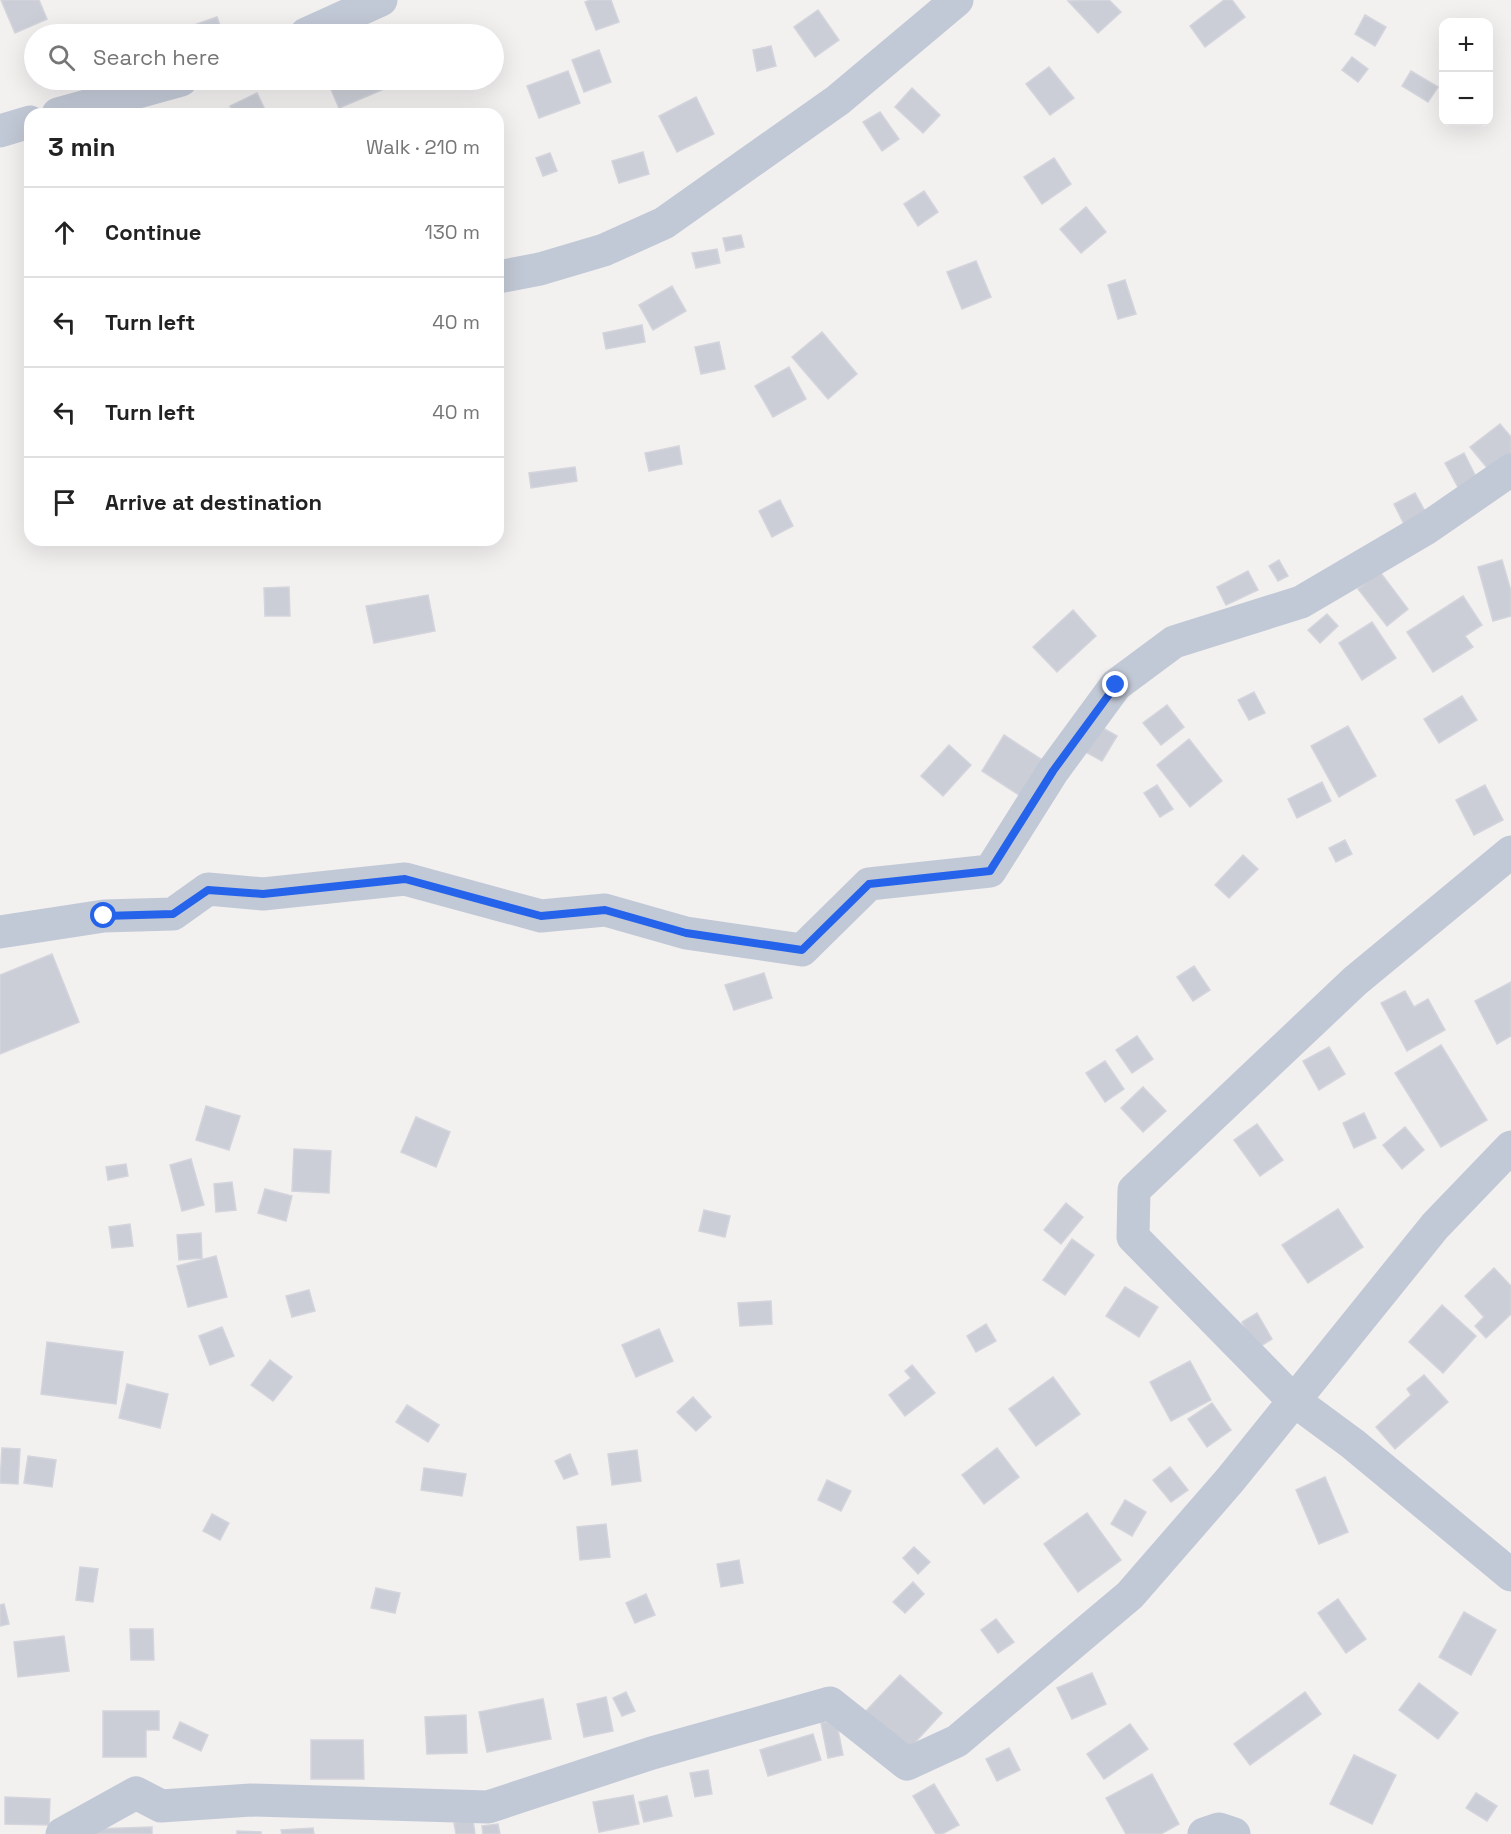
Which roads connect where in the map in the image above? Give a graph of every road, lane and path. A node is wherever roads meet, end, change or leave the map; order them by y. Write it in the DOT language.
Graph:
graph roads {
  1 [pos="381,0"];
  2 [pos="957,0"];
  3 [pos="328,24"];
  4 [pos="145,90"];
  5 [pos="79,108"];
  6 [pos="24,124"];
  7 [pos="0,131"];
  8 [pos="504,277"];
  9 [pos="1511,470"];
  10 [pos="1511,852"];
  11 [pos="0,932"];
  12 [pos="1511,1147"];
  13 [pos="1292,1399"];
  14 [pos="1511,1575"];
  15 [pos="62,1834"];
  16 [pos="1204,1834"];
  17 [pos="1234,1834"];
  1 -- 3 [label="street"];
  2 -- 8 [label="street"];
  4 -- 5 [label="street"];
  6 -- 7 [label="street"];
  9 -- 11 [label="street"];
  10 -- 13 [label="street"];
  12 -- 13 [label="street"];
  13 -- 14 [label="street"];
  13 -- 15 [label="street"];
  16 -- 17 [label="street"];
}
